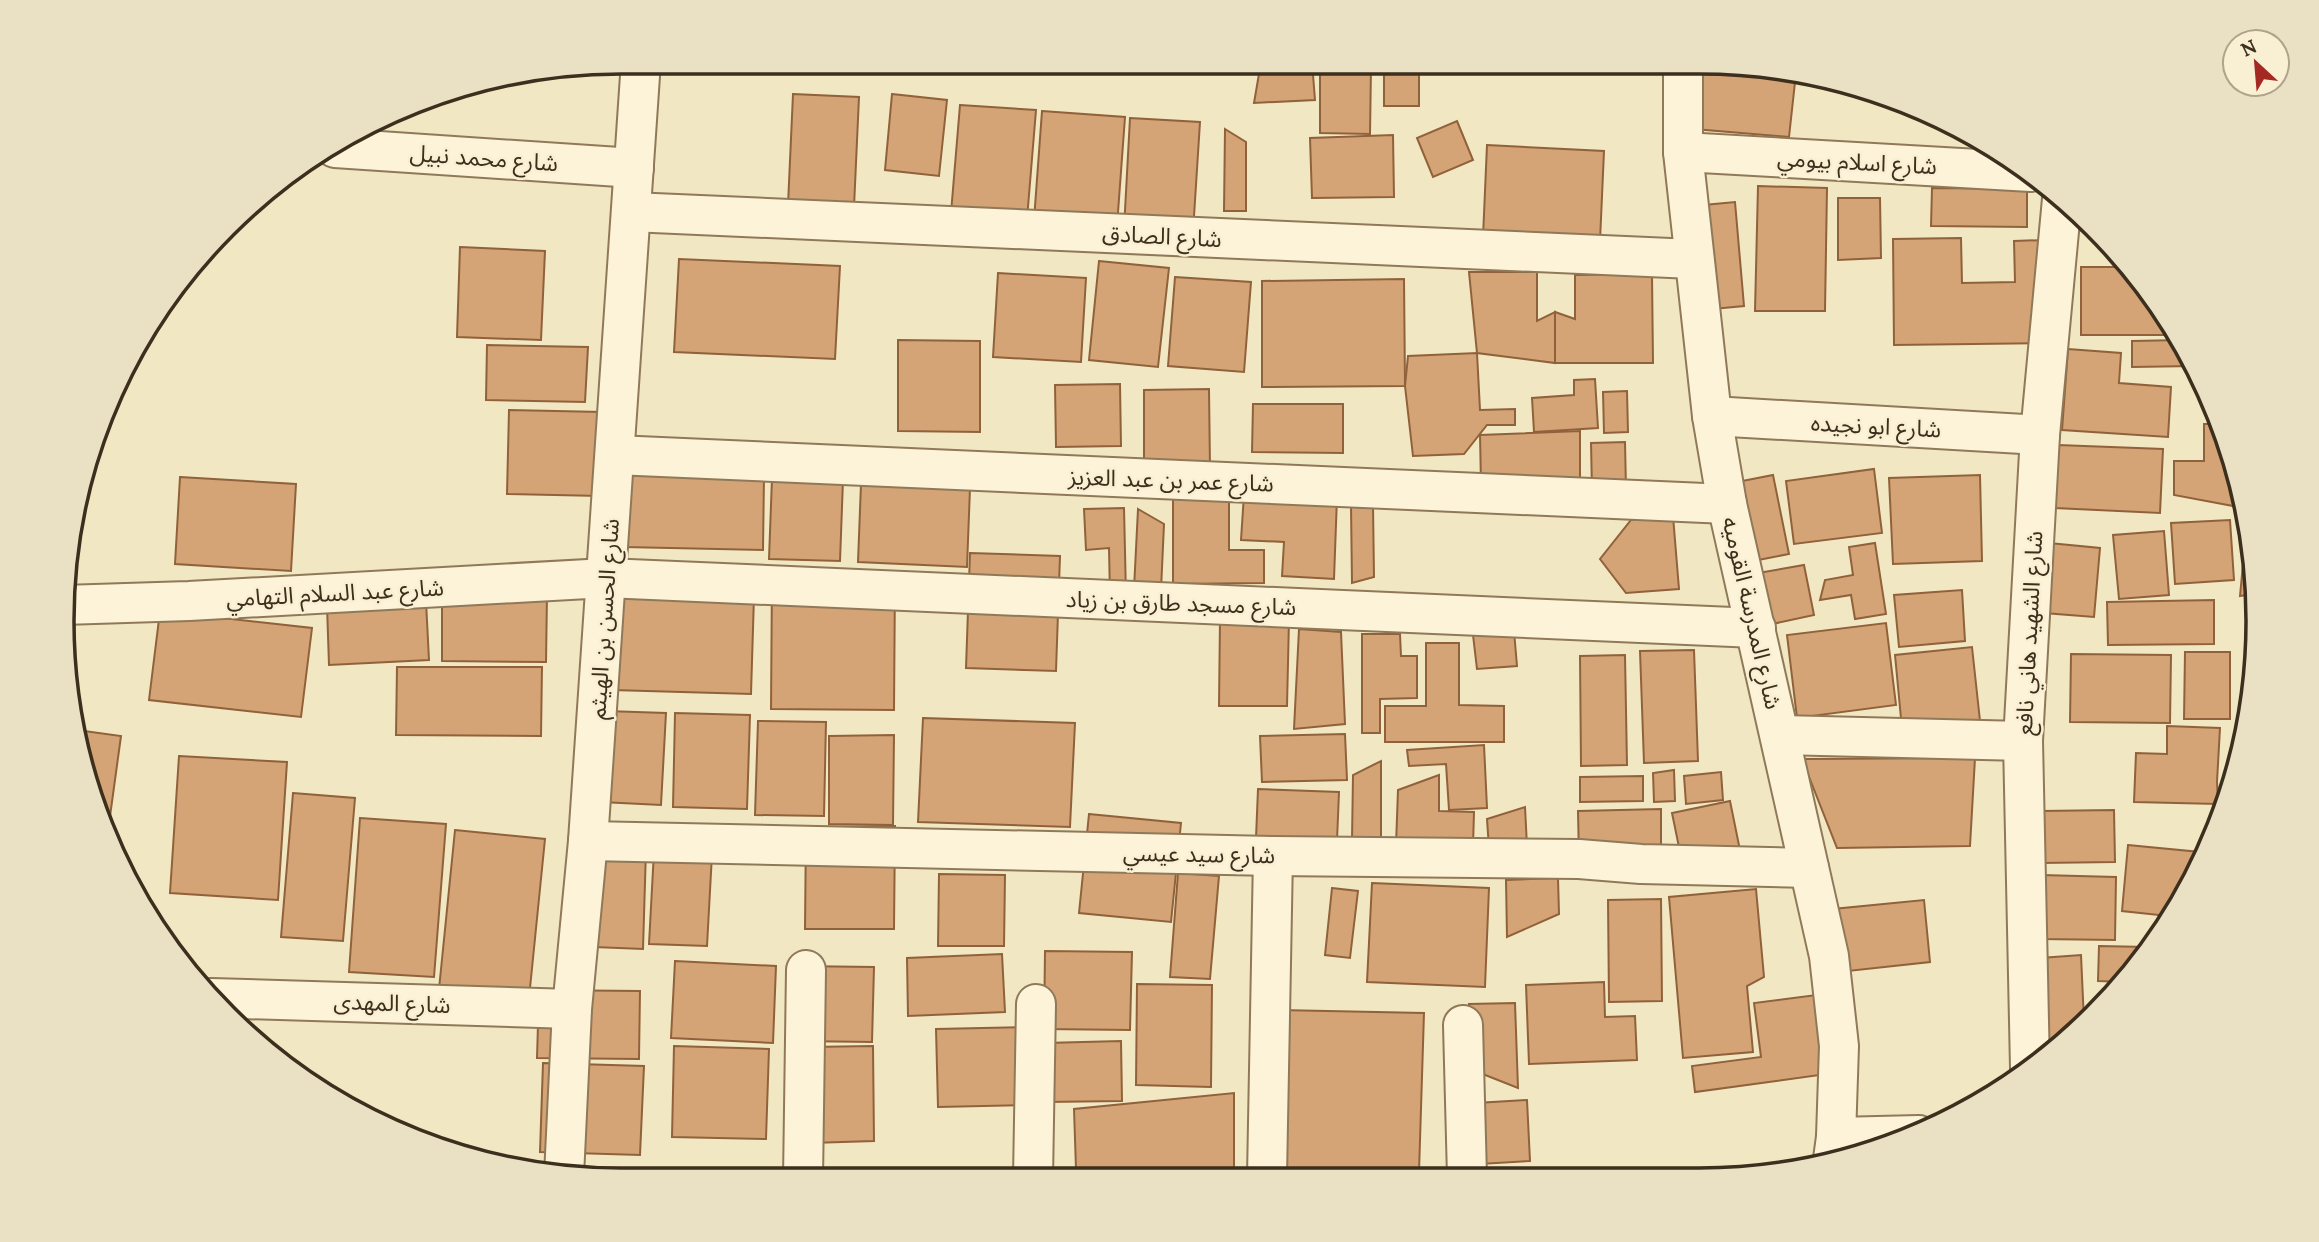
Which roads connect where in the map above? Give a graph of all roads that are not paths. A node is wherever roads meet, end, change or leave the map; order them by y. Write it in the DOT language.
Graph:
graph roads {
  1 [pos="640,74"];
  2 [pos="1683,74"];
  3 [pos="344,149"];
  4 [pos="1684,152"];
  5 [pos="634,168"];
  6 [pos="2008,171"];
  7 [pos="2061,211"];
  8 [pos="631,212"];
  9 [pos="1693,259"];
  10 [pos="1712,416"];
  11 [pos="2040,435"];
  12 [pos="615,456"];
  13 [pos="1727,504"];
  14 [pos="606,578"];
  15 [pos="74,605"];
  16 [pos="1756,628"];
  17 [pos="1781,735"];
  18 [pos="2023,741"];
  19 [pos="589,841"];
  20 [pos="1273,856"];
  21 [pos="1809,868"];
  22 [pos="806,971"];
  23 [pos="225,998"];
  24 [pos="1036,1004"];
  25 [pos="572,1009"];
  26 [pos="1463,1025"];
  27 [pos="2030,1056"];
  28 [pos="1856,1145"];
  29 [pos="1835,1148"];
  30 [pos="565,1165"];
  31 [pos="803,1168"];
  32 [pos="1033,1168"];
  33 [pos="1267,1168"];
  34 [pos="1468,1168"];
  1 -- 5 [label="street, شارع الحسن بن الهيثم"];
  2 -- 4 [label="street, شارع المدرسة القوميه"];
  3 -- 5 [label="street, شارع محمد نبيل"];
  4 -- 6 [label="street, شارع اسلام بيومي"];
  4 -- 9 [label="street, شارع المدرسة القوميه"];
  5 -- 8 [label="street, شارع الحسن بن الهيثم"];
  7 -- 11 [label="street, شارع الشهيد هاني نافع"];
  8 -- 9 [label="street, شارع الصادق"];
  8 -- 12 [label="street, شارع الحسن بن الهيثم"];
  9 -- 10 [label="street, شارع المدرسة القوميه"];
  10 -- 11 [label="street, شارع ابو نجيده"];
  10 -- 13 [label="street, شارع المدرسة القوميه"];
  11 -- 18 [label="street, شارع الشهيد هاني نافع"];
  12 -- 13 [label="street, شارع عمر بن عبد العزيز"];
  12 -- 14 [label="street, شارع الحسن بن الهيثم"];
  13 -- 16 [label="street, شارع المدرسة القوميه"];
  14 -- 15 [label="street, شارع عبد السلام التهامي"];
  14 -- 16 [label="street, شارع مسجد طارق بن زياد"];
  14 -- 19 [label="street, شارع الحسن بن الهيثم"];
  16 -- 17 [label="street, شارع المدرسة القوميه"];
  17 -- 18 [label="street"];
  17 -- 21 [label="street, شارع المدرسة القوميه"];
  18 -- 27 [label="street, شارع الشهيد هاني نافع"];
  19 -- 20 [label="street, شارع سيد عيسي"];
  19 -- 25 [label="street, شارع الحسن بن الهيثم"];
  20 -- 21 [label="street, شارع سيد عيسي"];
  20 -- 33 [label="street"];
  21 -- 29 [label="street, شارع المدرسة القوميه"];
  22 -- 31 [label="street"];
  23 -- 25 [label="street, شارع المهدى"];
  24 -- 32 [label="street"];
  25 -- 30 [label="street, شارع الحسن بن الهيثم"];
  26 -- 34 [label="street"];
  28 -- 29 [label="street"];
}
